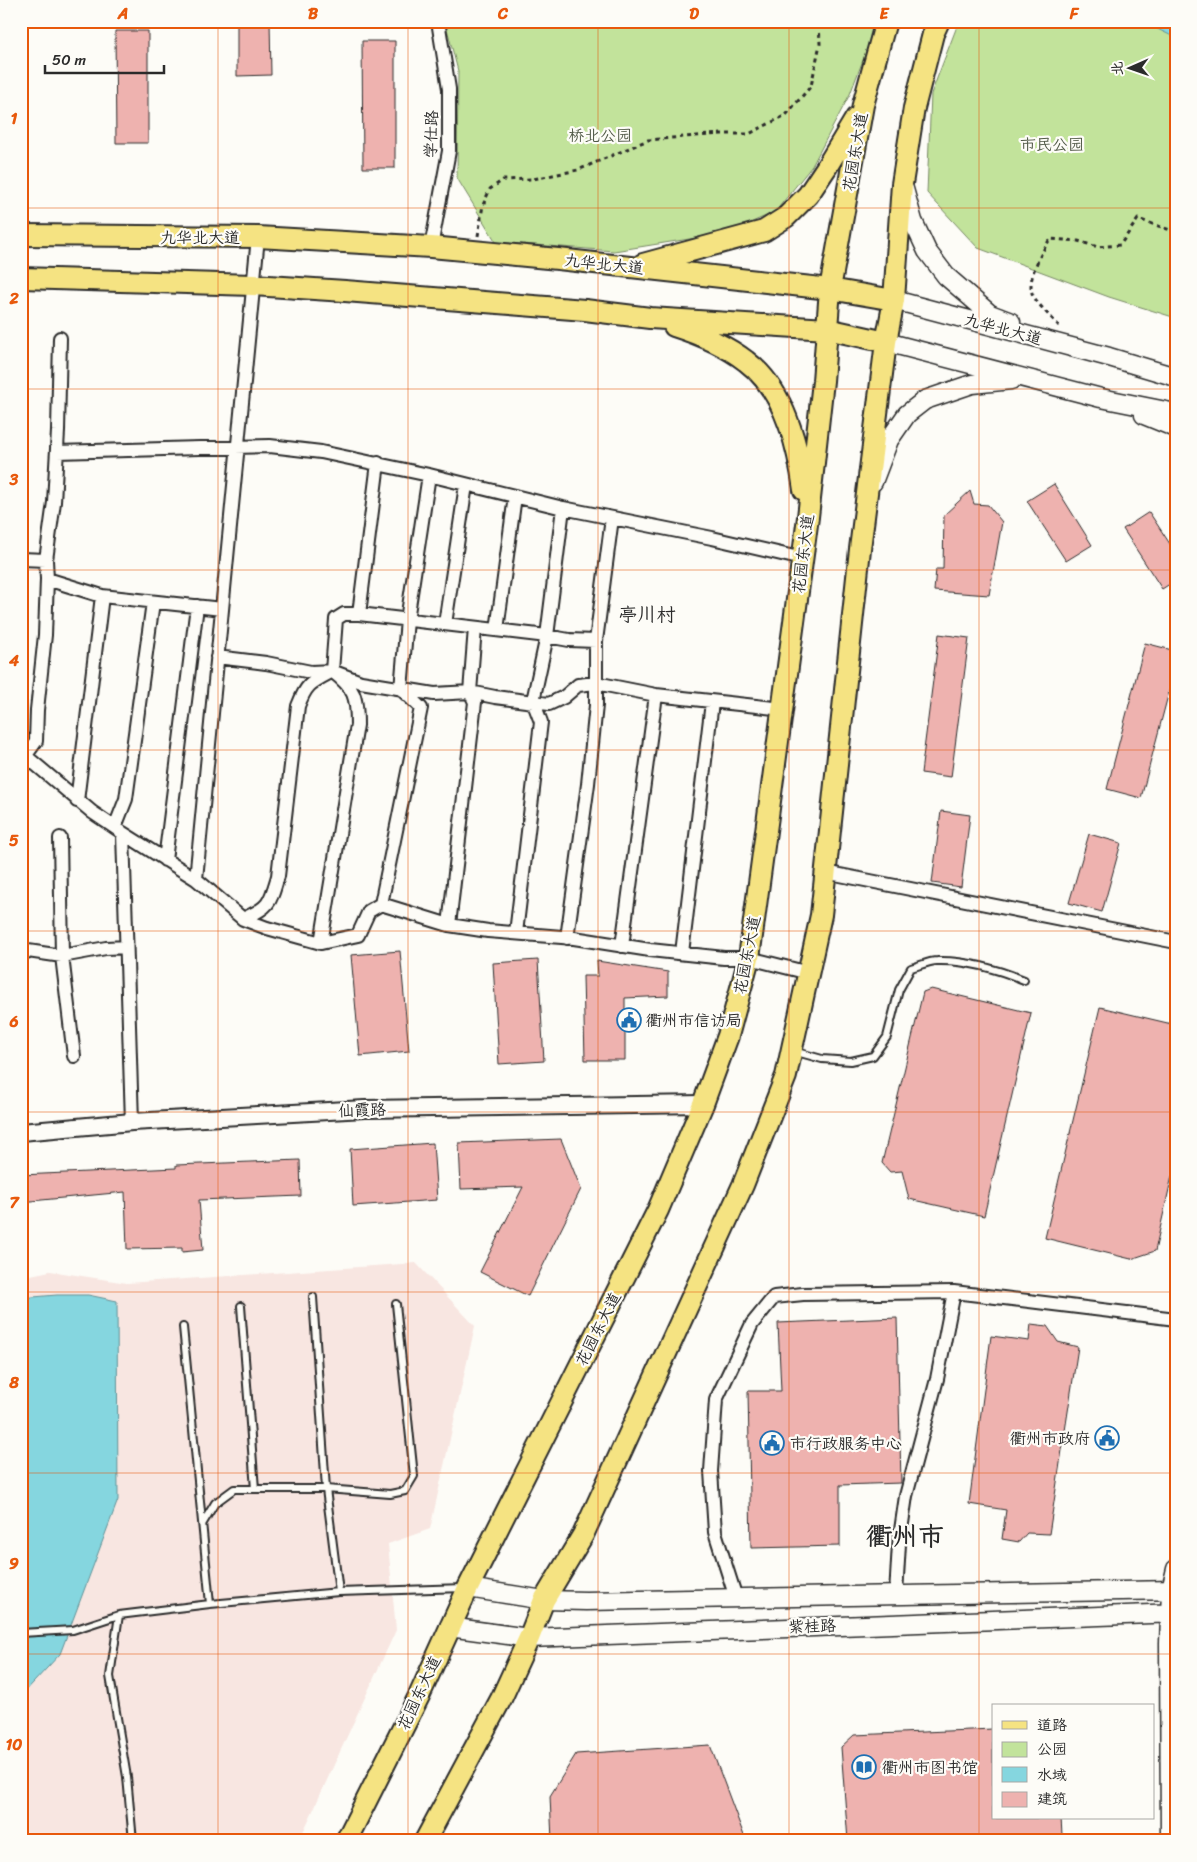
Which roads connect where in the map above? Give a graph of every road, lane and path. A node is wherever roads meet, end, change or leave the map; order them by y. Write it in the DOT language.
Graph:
graph roads {
  1 [pos="438,21"];
  2 [pos="820,21"];
  3 [pos="886,21"];
  4 [pos="936,28"];
  5 [pos="863,105"];
  6 [pos="902,184"];
  7 [pos="1176,232"];
  8 [pos="21,235"];
  9 [pos="258,237"];
  10 [pos="431,247"];
  11 [pos="476,251"];
  12 [pos="632,267"];
  13 [pos="21,278"];
  14 [pos="253,284"];
  15 [pos="830,289"];
  16 [pos="894,300"];
  17 [pos="650,318"];
  18 [pos="827,329"];
  19 [pos="1061,329"];
  20 [pos="60,338"];
  21 [pos="886,342"];
  22 [pos="1079,350"];
  23 [pos="1109,357"];
  24 [pos="1176,367"];
  25 [pos="1176,377"];
  26 [pos="1033,380"];
  27 [pos="1101,398"];
  28 [pos="1176,413"];
  29 [pos="1176,428"];
  30 [pos="237,448"];
  31 [pos="57,452"];
  32 [pos="378,463"];
  33 [pos="429,475"];
  34 [pos="466,485"];
  35 [pos="515,496"];
  36 [pos="868,497"];
  37 [pos="563,508"];
  38 [pos="808,517"];
  39 [pos="612,518"];
  40 [pos="21,559"];
  41 [pos="803,559"];
  42 [pos="46,560"];
  43 [pos="47,579"];
  44 [pos="102,596"];
  45 [pos="153,602"];
  46 [pos="197,606"];
  47 [pos="222,609"];
  48 [pos="359,614"];
  49 [pos="407,620"];
  50 [pos="445,624"];
  51 [pos="474,628"];
  52 [pos="497,630"];
  53 [pos="547,636"];
  54 [pos="596,641"];
  55 [pos="217,657"];
  56 [pos="332,671"];
  57 [pos="596,682"];
  58 [pos="401,689"];
  59 [pos="470,692"];
  60 [pos="656,695"];
  61 [pos="533,701"];
  62 [pos="712,702"];
  63 [pos="782,709"];
  64 [pos="23,754"];
  65 [pos="77,801"];
  66 [pos="119,830"];
  67 [pos="60,838"];
  68 [pos="165,860"];
  69 [pos="825,872"];
  70 [pos="196,879"];
  71 [pos="382,904"];
  72 [pos="244,919"];
  73 [pos="450,926"];
  74 [pos="516,933"];
  75 [pos="567,938"];
  76 [pos="1176,942"];
  77 [pos="321,943"];
  78 [pos="622,946"];
  79 [pos="126,947"];
  80 [pos="21,950"];
  81 [pos="682,953"];
  82 [pos="62,956"];
  83 [pos="749,958"];
  84 [pos="809,974"];
  85 [pos="1024,980"];
  86 [pos="792,1050"];
  87 [pos="74,1056"];
  88 [pos="702,1104"];
  89 [pos="132,1122"];
  90 [pos="21,1132"];
  91 [pos="954,1292"];
  92 [pos="313,1297"];
  93 [pos="396,1304"];
  94 [pos="241,1306"];
  95 [pos="1176,1319"];
  96 [pos="183,1327"];
  97 [pos="326,1488"];
  98 [pos="255,1489"];
  99 [pos="203,1523"];
  100 [pos="1176,1569"];
  101 [pos="468,1588"];
  102 [pos="1174,1590"];
  103 [pos="339,1592"];
  104 [pos="896,1594"];
  105 [pos="736,1598"];
  106 [pos="544,1600"];
  107 [pos="210,1604"];
  108 [pos="1173,1613"];
  109 [pos="119,1615"];
  110 [pos="449,1627"];
  111 [pos="21,1633"];
  112 [pos="529,1638"];
  113 [pos="133,1841"];
  114 [pos="346,1841"];
  115 [pos="425,1841"];
  116 [pos="1170,1841"];
  1 -- 10 [label="street, 学仕路"];
  2 -- 11 [label="path"];
  3 -- 5 [label="main road, 花园东大道"];
  4 -- 6 [label="main road"];
  5 -- 12 [label="main road"];
  5 -- 15 [label="main road, 花园东大道"];
  6 -- 16 [label="main road"];
  6 -- 22 [label="main road"];
  7 -- 19 [label="path"];
  8 -- 9 [label="main road, 九华北大道"];
  9 -- 10 [label="main road, 九华北大道"];
  9 -- 14 [label="street"];
  10 -- 11 [label="main road, 九华北大道"];
  11 -- 12 [label="main road, 九华北大道"];
  12 -- 15 [label="main road, 九华北大道"];
  13 -- 14 [label="main road"];
  14 -- 17 [label="main road"];
  14 -- 30 [label="street"];
  15 -- 16 [label="main road, 九华北大道"];
  15 -- 18 [label="main road, 花园东大道"];
  16 -- 21 [label="main road"];
  16 -- 22 [label="main road, 九华北大道"];
  17 -- 18 [label="main road"];
  17 -- 38 [label="main road"];
  18 -- 21 [label="main road"];
  18 -- 38 [label="main road, 花园东大道"];
  20 -- 31 [label="street"];
  21 -- 26 [label="main road"];
  21 -- 36 [label="main road"];
  22 -- 23 [label="main road, 九华北大道"];
  23 -- 24 [label="main road"];
  23 -- 25 [label="main road, 九华北大道"];
  26 -- 27 [label="main road"];
  26 -- 36 [label="main road"];
  27 -- 28 [label="main road"];
  27 -- 29 [label="main road"];
  30 -- 31 [label="street"];
  30 -- 32 [label="street"];
  30 -- 47 [label="street"];
  31 -- 42 [label="street"];
  32 -- 33 [label="street"];
  32 -- 48 [label="street"];
  33 -- 34 [label="street"];
  33 -- 49 [label="street"];
  34 -- 35 [label="street"];
  34 -- 50 [label="street"];
  35 -- 37 [label="street"];
  35 -- 52 [label="street"];
  36 -- 69 [label="main road"];
  37 -- 39 [label="street"];
  37 -- 53 [label="street"];
  38 -- 41 [label="main road, 花园东大道"];
  39 -- 41 [label="street"];
  39 -- 54 [label="street"];
  40 -- 42 [label="street"];
  41 -- 63 [label="main road, 花园东大道"];
  42 -- 43 [label="street"];
  43 -- 44 [label="street"];
  43 -- 64 [label="street"];
  44 -- 45 [label="street"];
  44 -- 65 [label="street"];
  45 -- 46 [label="street"];
  45 -- 66 [label="street"];
  46 -- 47 [label="street"];
  46 -- 68 [label="street"];
  47 -- 55 [label="street"];
  48 -- 49 [label="street"];
  48 -- 56 [label="street"];
  49 -- 50 [label="street"];
  49 -- 58 [label="street"];
  50 -- 51 [label="street"];
  51 -- 52 [label="street"];
  51 -- 59 [label="street"];
  52 -- 53 [label="street"];
  53 -- 54 [label="street"];
  53 -- 61 [label="street"];
  54 -- 57 [label="street"];
  55 -- 56 [label="street"];
  55 -- 70 [label="street"];
  56 -- 58 [label="street"];
  56 -- 72 [label="street"];
  56 -- 77 [label="street"];
  57 -- 60 [label="street"];
  57 -- 61 [label="street"];
  57 -- 75 [label="street"];
  58 -- 59 [label="street"];
  58 -- 71 [label="street"];
  59 -- 61 [label="street"];
  59 -- 73 [label="street"];
  60 -- 62 [label="street"];
  60 -- 78 [label="street"];
  61 -- 74 [label="street"];
  62 -- 63 [label="street"];
  62 -- 81 [label="street"];
  63 -- 83 [label="main road, 花园东大道"];
  64 -- 65 [label="street"];
  65 -- 66 [label="street"];
  66 -- 68 [label="street"];
  66 -- 79 [label="street"];
  67 -- 82 [label="street"];
  68 -- 70 [label="street"];
  69 -- 76 [label="street"];
  69 -- 84 [label="main road"];
  70 -- 72 [label="street"];
  71 -- 73 [label="street"];
  71 -- 77 [label="street"];
  72 -- 77 [label="street"];
  73 -- 74 [label="street"];
  74 -- 75 [label="street"];
  75 -- 78 [label="street"];
  78 -- 81 [label="street"];
  79 -- 82 [label="street"];
  79 -- 89 [label="street"];
  80 -- 82 [label="street"];
  81 -- 83 [label="street"];
  82 -- 87 [label="street"];
  83 -- 84 [label="street"];
  83 -- 88 [label="main road, 花园东大道"];
  84 -- 86 [label="main road"];
  85 -- 86 [label="lane"];
  86 -- 106 [label="main road"];
  88 -- 89 [label="street, 仙霞路"];
  88 -- 101 [label="main road, 花园东大道"];
  89 -- 90 [label="street, 仙霞路"];
  91 -- 95 [label="street"];
  91 -- 104 [label="street"];
  91 -- 105 [label="street"];
  92 -- 97 [label="lane"];
  93 -- 97 [label="lane"];
  94 -- 98 [label="lane"];
  96 -- 99 [label="lane"];
  97 -- 98 [label="lane"];
  97 -- 103 [label="lane"];
  98 -- 99 [label="lane"];
  99 -- 107 [label="lane"];
  100 -- 102 [label="main road"];
  101 -- 103 [label="lane"];
  101 -- 106 [label="main road, 紫桂路"];
  101 -- 110 [label="main road, 花园东大道"];
  102 -- 104 [label="main road, 紫桂路"];
  102 -- 108 [label="main road"];
  103 -- 107 [label="lane"];
  104 -- 105 [label="main road, 紫桂路"];
  105 -- 106 [label="main road, 紫桂路"];
  106 -- 112 [label="main road"];
  107 -- 109 [label="lane"];
  108 -- 112 [label="main road, 紫桂路"];
  108 -- 116 [label="main road"];
  109 -- 111 [label="lane"];
  109 -- 113 [label="lane"];
  110 -- 112 [label="main road, 紫桂路"];
  110 -- 114 [label="main road, 花园东大道"];
  112 -- 115 [label="main road"];
}
